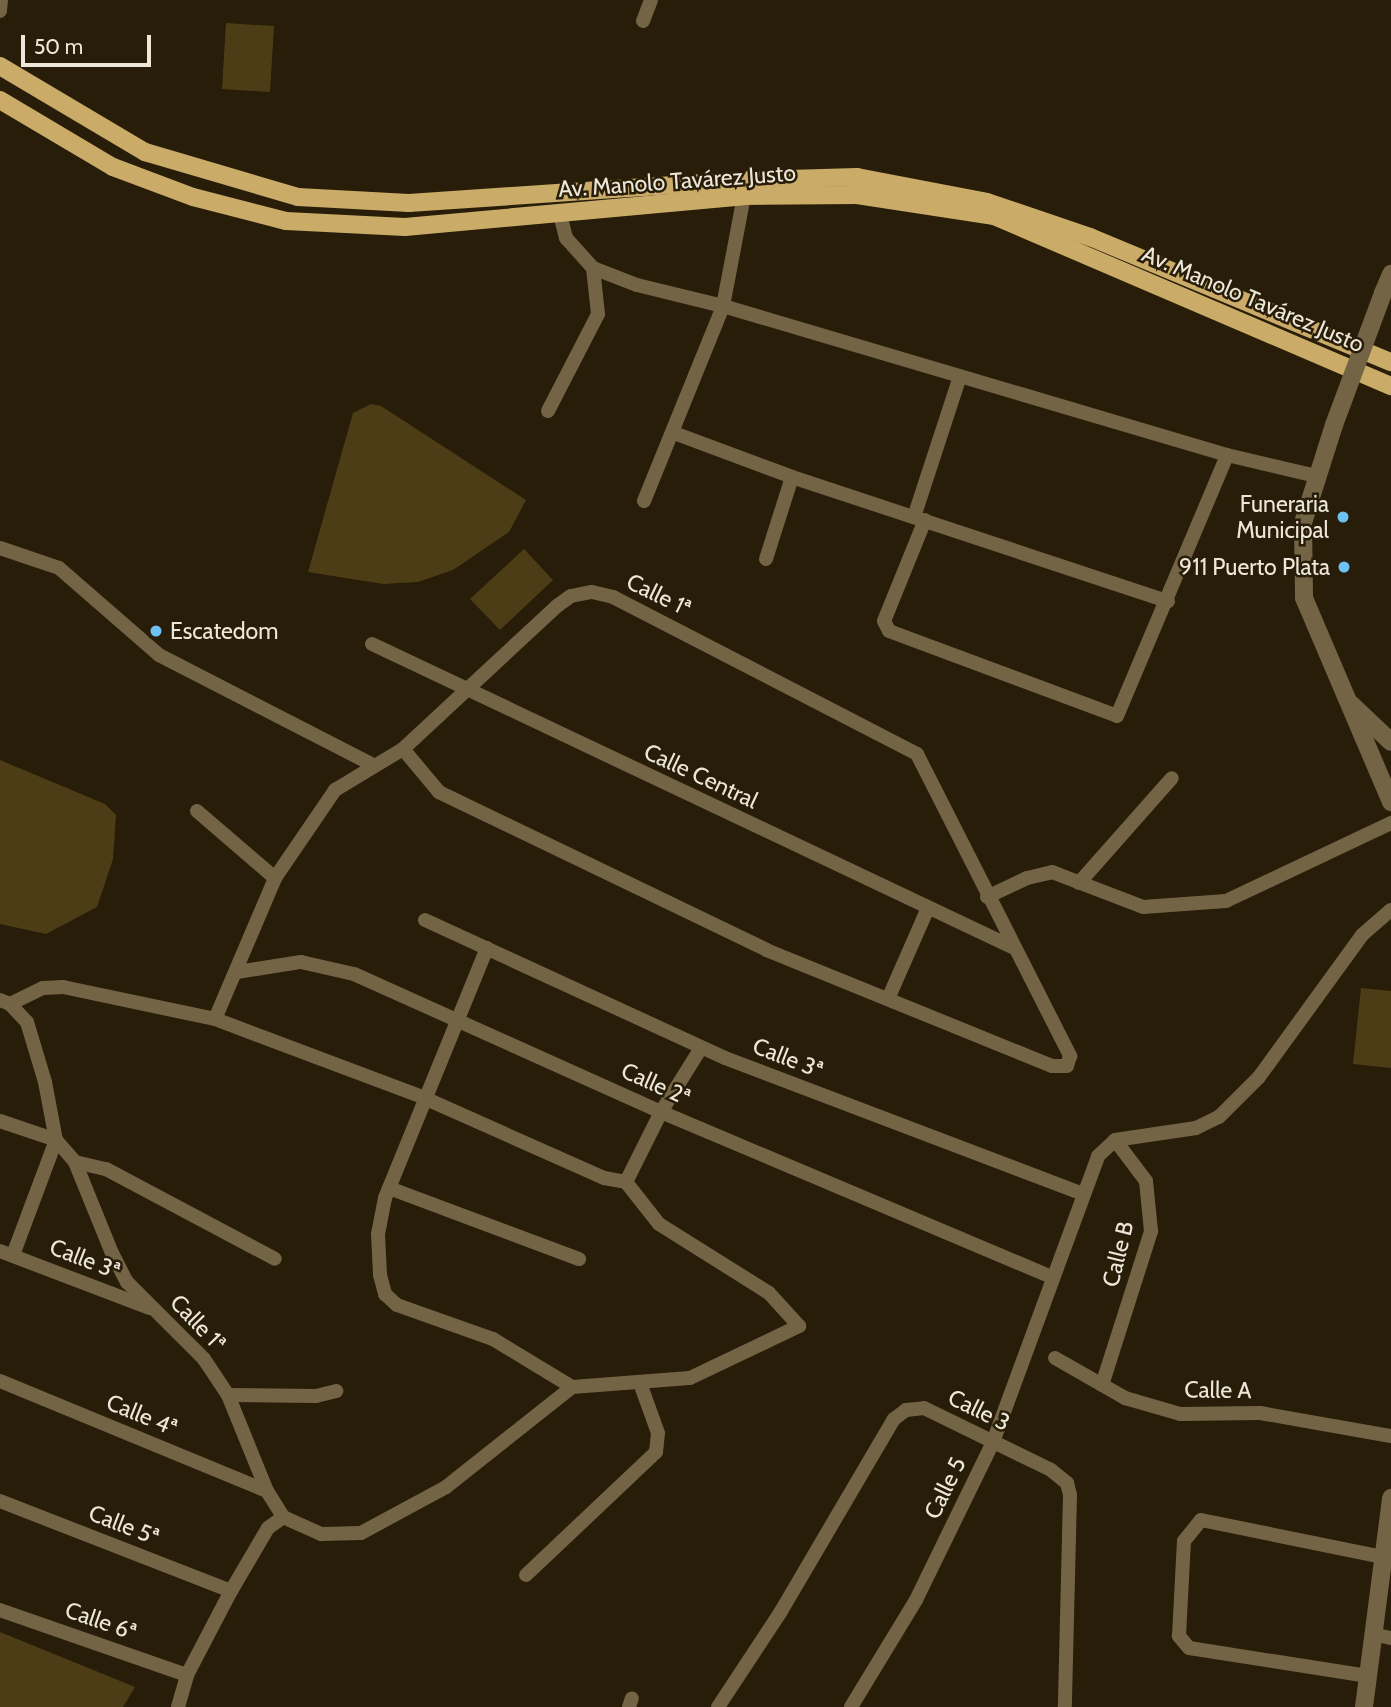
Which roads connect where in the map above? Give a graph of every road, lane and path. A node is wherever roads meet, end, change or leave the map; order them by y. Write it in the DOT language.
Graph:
graph roads {
  1 [pos="1,0"];
  2 [pos="651,0"];
  3 [pos="0,10"];
  4 [pos="643,21"];
  5 [pos="0,66"];
  6 [pos="0,100"];
  7 [pos="744,196"];
  8 [pos="560,214"];
  9 [pos="593,268"];
  10 [pos="1391,274"];
  11 [pos="723,306"];
  12 [pos="1391,362"];
  13 [pos="960,376"];
  14 [pos="1391,386"];
  15 [pos="548,411"];
  16 [pos="674,433"];
  17 [pos="1227,455"];
  18 [pos="1316,475"];
  19 [pos="792,477"];
  20 [pos="644,501"];
  21 [pos="920,519"];
  22 [pos="0,548"];
  23 [pos="766,559"];
  24 [pos="1168,601"];
  25 [pos="372,644"];
  26 [pos="463,689"];
  27 [pos="1344,697"];
  28 [pos="1391,742"];
  29 [pos="403,749"];
  30 [pos="371,764"];
  31 [pos="1172,778"];
  32 [pos="1391,802"];
  33 [pos="197,811"];
  34 [pos="1391,823"];
  35 [pos="275,878"];
  36 [pos="1079,883"];
  37 [pos="987,897"];
  38 [pos="928,908"];
  39 [pos="1391,910"];
  40 [pos="425,920"];
  41 [pos="1012,947"];
  42 [pos="487,948"];
  43 [pos="237,972"];
  44 [pos="888,999"];
  45 [pos="5,1002"];
  46 [pos="215,1019"];
  47 [pos="459,1020"];
  48 [pos="701,1048"];
  49 [pos="422,1097"];
  50 [pos="661,1112"];
  51 [pos="0,1121"];
  52 [pos="56,1140"];
  53 [pos="1115,1140"];
  54 [pos="75,1162"];
  55 [pos="626,1182"];
  56 [pos="389,1188"];
  57 [pos="1080,1193"];
  58 [pos="7,1253"];
  59 [pos="275,1259"];
  60 [pos="579,1259"];
  61 [pos="1051,1277"];
  62 [pos="153,1310"];
  63 [pos="1055,1358"];
  64 [pos="0,1381"];
  65 [pos="640,1383"];
  66 [pos="1102,1385"];
  67 [pos="572,1387"];
  68 [pos="336,1391"];
  69 [pos="228,1395"];
  70 [pos="1391,1436"];
  71 [pos="993,1442"];
  72 [pos="267,1491"];
  73 [pos="1391,1497"];
  74 [pos="0,1501"];
  75 [pos="283,1517"];
  76 [pos="1383,1557"];
  77 [pos="526,1575"];
  78 [pos="231,1591"];
  79 [pos="0,1610"];
  80 [pos="1373,1634"];
  81 [pos="1391,1638"];
  82 [pos="187,1675"];
  83 [pos="1368,1676"];
  84 [pos="178,1707"];
  85 [pos="718,1707"];
  86 [pos="851,1707"];
  87 [pos="1065,1707"];
  88 [pos="1364,1707"];
  1 -- 3 [label="street"];
  2 -- 4 [label="street"];
  5 -- 12 [label="main road, Av. Manolo Tavárez Justo"];
  6 -- 8 [label="main road, Av. Manolo Tavárez Justo"];
  7 -- 8 [label="main road, Av. Manolo Tavárez Justo"];
  7 -- 11 [label="street"];
  7 -- 14 [label="main road, Av. Manolo Tavárez Justo"];
  8 -- 9 [label="street"];
  9 -- 11 [label="street"];
  9 -- 15 [label="street"];
  10 -- 18 [label="street, bridge"];
  11 -- 13 [label="street"];
  11 -- 16 [label="street"];
  13 -- 17 [label="street"];
  13 -- 21 [label="street"];
  16 -- 19 [label="street"];
  16 -- 20 [label="street"];
  17 -- 18 [label="street"];
  17 -- 24 [label="street"];
  18 -- 27 [label="street"];
  19 -- 21 [label="street"];
  19 -- 23 [label="street"];
  21 -- 24 [label="street"];
  21 -- 24 [label="street"];
  22 -- 30 [label="street"];
  25 -- 26 [label="street, Calle Central"];
  26 -- 29 [label="street, Calle 1ª"];
  26 -- 37 [label="street, Calle 1ª"];
  26 -- 38 [label="street, Calle Central"];
  27 -- 28 [label="street"];
  27 -- 32 [label="street"];
  29 -- 30 [label="street, Calle 1ª"];
  29 -- 44 [label="street"];
  30 -- 35 [label="street, Calle 1ª"];
  31 -- 36 [label="street"];
  33 -- 35 [label="street"];
  34 -- 36 [label="street"];
  35 -- 43 [label="street, Calle 1ª"];
  36 -- 37 [label="street"];
  37 -- 41 [label="street, Calle 1ª"];
  38 -- 41 [label="street, Calle Central"];
  38 -- 44 [label="street"];
  39 -- 53 [label="street"];
  40 -- 42 [label="street, Calle 3ª"];
  41 -- 44 [label="street, Calle 1ª"];
  42 -- 47 [label="street"];
  42 -- 48 [label="street, Calle 3ª"];
  43 -- 46 [label="street, Calle 1ª"];
  43 -- 47 [label="street, Calle 2ª"];
  45 -- 46 [label="street"];
  45 -- 52 [label="street"];
  46 -- 49 [label="street"];
  47 -- 49 [label="street"];
  47 -- 50 [label="street, Calle 2ª"];
  48 -- 50 [label="street"];
  48 -- 57 [label="street, Calle 3ª"];
  49 -- 55 [label="street"];
  49 -- 56 [label="street"];
  50 -- 55 [label="street"];
  50 -- 61 [label="street, Calle 2ª"];
  51 -- 52 [label="street"];
  52 -- 54 [label="street, Calle 1ª"];
  52 -- 58 [label="street"];
  53 -- 57 [label="street, Calle 5"];
  53 -- 66 [label="street, Calle B"];
  54 -- 59 [label="street"];
  54 -- 62 [label="street, Calle 1ª"];
  55 -- 65 [label="street"];
  56 -- 60 [label="street"];
  56 -- 67 [label="street"];
  57 -- 61 [label="street, Calle 5"];
  58 -- 62 [label="street, Calle 3ª"];
  61 -- 71 [label="street, Calle 5"];
  62 -- 69 [label="street, Calle 1ª"];
  63 -- 66 [label="street, Calle A"];
  64 -- 72 [label="street, Calle 4ª"];
  65 -- 67 [label="street"];
  65 -- 77 [label="street"];
  66 -- 70 [label="street, Calle A"];
  67 -- 75 [label="street"];
  68 -- 69 [label="street"];
  69 -- 72 [label="street, Calle 1ª"];
  71 -- 85 [label="street, Calle 3"];
  71 -- 86 [label="street, Calle 5"];
  71 -- 87 [label="street, Calle 3"];
  72 -- 75 [label="street, Calle 1ª"];
  73 -- 76 [label="street"];
  74 -- 78 [label="street, Calle 5ª"];
  75 -- 78 [label="street"];
  76 -- 80 [label="street"];
  76 -- 83 [label="street"];
  78 -- 82 [label="street"];
  79 -- 82 [label="street, Calle 6ª"];
  80 -- 81 [label="street"];
  80 -- 83 [label="street"];
  82 -- 84 [label="street"];
  83 -- 88 [label="street"];
}
